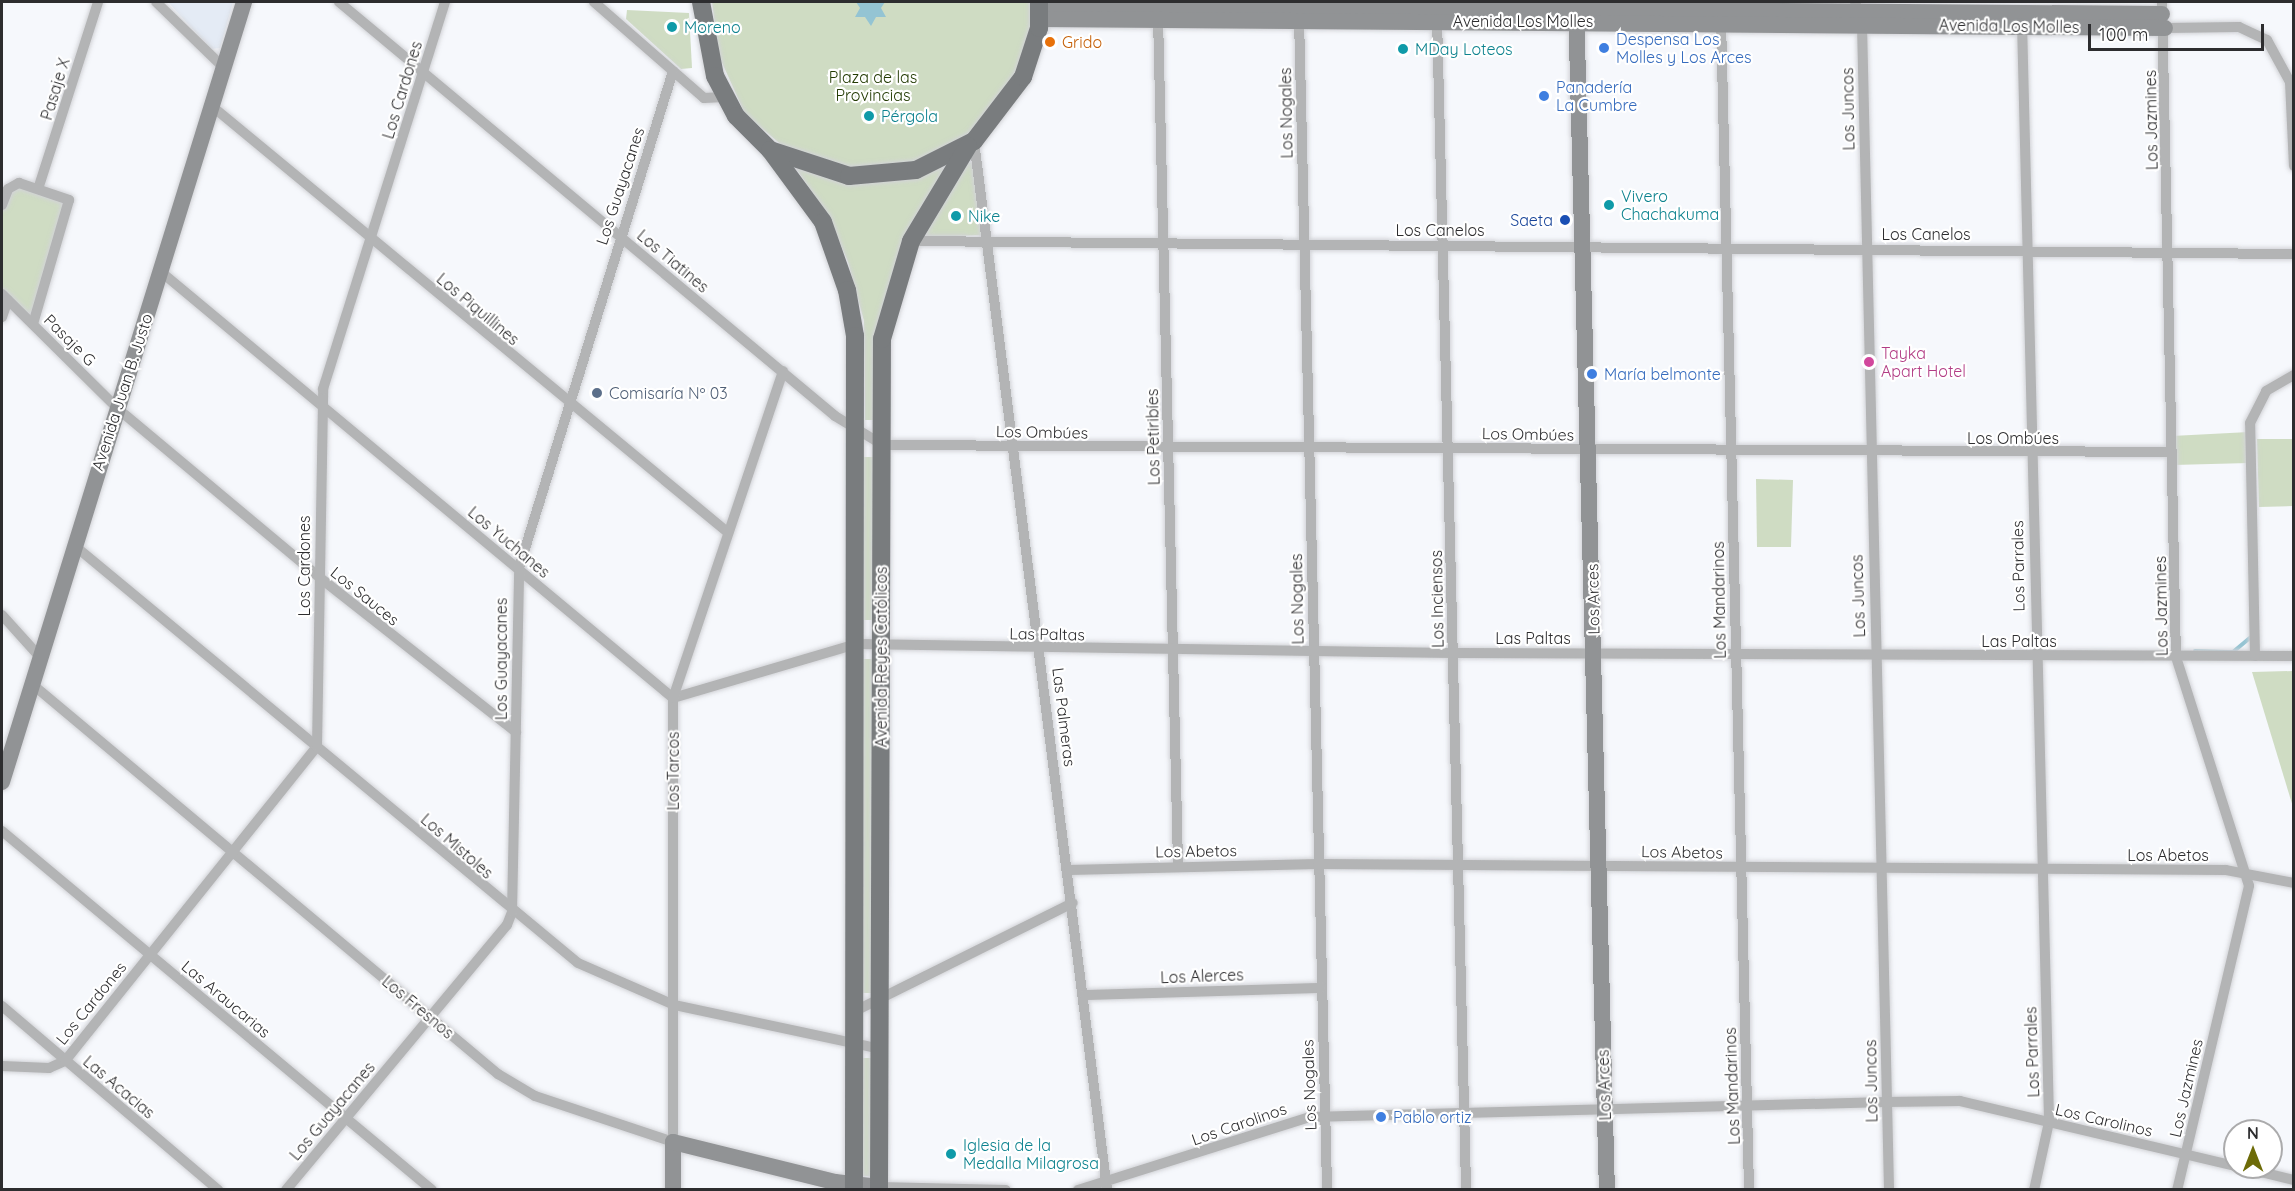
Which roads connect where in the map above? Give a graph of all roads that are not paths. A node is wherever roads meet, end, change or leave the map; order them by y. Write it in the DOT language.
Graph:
graph roads {
  1 [pos="98,2"];
  2 [pos="156,2"];
  3 [pos="244,2"];
  4 [pos="339,2"];
  5 [pos="445,2"];
  6 [pos="594,2"];
  7 [pos="701,2"];
  8 [pos="1040,9"];
  9 [pos="1298,10"];
  10 [pos="1577,10"];
  11 [pos="1858,12"];
  12 [pos="1158,13"];
  13 [pos="1437,14"];
  14 [pos="2163,15"];
  15 [pos="1721,16"];
  16 [pos="2022,19"];
  17 [pos="224,68"];
  18 [pos="423,71"];
  19 [pos="673,71"];
  20 [pos="724,97"];
  21 [pos="213,107"];
  22 [pos="971,143"];
  23 [pos="770,150"];
  24 [pos="2294,166"];
  25 [pos="39,186"];
  26 [pos="2,205"];
  27 [pos="619,236"];
  28 [pos="373,241"];
  29 [pos="911,241"];
  30 [pos="990,243"];
  31 [pos="1165,244"];
  32 [pos="1304,244"];
  33 [pos="1443,245"];
  34 [pos="1585,246"];
  35 [pos="1726,247"];
  36 [pos="1864,249"];
  37 [pos="2026,250"];
  38 [pos="2168,252"];
  39 [pos="2294,254"];
  40 [pos="160,271"];
  41 [pos="5,297"];
  42 [pos="2,317"];
  43 [pos="33,324"];
  44 [pos="783,371"];
  45 [pos="2294,375"];
  46 [pos="570,405"];
  47 [pos="321,406"];
  48 [pos="117,408"];
  49 [pos="859,434"];
  50 [pos="883,445"];
  51 [pos="1015,446"];
  52 [pos="1449,448"];
  53 [pos="1167,449"];
  54 [pos="1308,449"];
  55 [pos="1590,450"];
  56 [pos="1731,451"];
  57 [pos="1869,452"];
  58 [pos="2172,452"];
  59 [pos="2032,453"];
  60 [pos="726,531"];
  61 [pos="75,546"];
  62 [pos="519,568"];
  63 [pos="319,577"];
  64 [pos="2,615"];
  65 [pos="857,644"];
  66 [pos="881,644"];
  67 [pos="1040,649"];
  68 [pos="1173,650"];
  69 [pos="1313,650"];
  70 [pos="1453,653"];
  71 [pos="1594,654"];
  72 [pos="1736,654"];
  73 [pos="1875,655"];
  74 [pos="2034,656"];
  75 [pos="2255,656"];
  76 [pos="2294,656"];
  77 [pos="40,657"];
  78 [pos="2176,657"];
  79 [pos="32,684"];
  80 [pos="673,699"];
  81 [pos="516,732"];
  82 [pos="317,746"];
  83 [pos="2,782"];
  84 [pos="2,831"];
  85 [pos="233,852"];
  86 [pos="1318,864"];
  87 [pos="1459,865"];
  88 [pos="1178,866"];
  89 [pos="1598,866"];
  90 [pos="1739,868"];
  91 [pos="1881,869"];
  92 [pos="2042,869"];
  93 [pos="1069,870"];
  94 [pos="2248,873"];
  95 [pos="2294,883"];
  96 [pos="1073,903"];
  97 [pos="512,912"];
  98 [pos="150,954"];
  99 [pos="1321,988"];
  100 [pos="1084,995"];
  101 [pos="882,1000"];
  102 [pos="674,1005"];
  103 [pos="2,1006"];
  104 [pos="855,1011"];
  105 [pos="429,1017"];
  106 [pos="855,1044"];
  107 [pos="881,1049"];
  108 [pos="65,1061"];
  109 [pos="2,1066"];
  110 [pos="1886,1102"];
  111 [pos="1748,1105"];
  112 [pos="1605,1109"];
  113 [pos="1464,1113"];
  114 [pos="1325,1116"];
  115 [pos="345,1118"];
  116 [pos="2049,1122"];
  117 [pos="673,1142"];
  118 [pos="2186,1154"];
  119 [pos="2223,1163"];
  120 [pos="854,1187"];
  121 [pos="1106,1187"];
  122 [pos="879,1188"];
  123 [pos="218,1190"];
  124 [pos="286,1190"];
  125 [pos="432,1190"];
  126 [pos="673,1190"];
  127 [pos="1005,1190"];
  128 [pos="1078,1190"];
  129 [pos="1327,1190"];
  130 [pos="1466,1190"];
  131 [pos="1607,1190"];
  132 [pos="1749,1190"];
  133 [pos="1889,1190"];
  134 [pos="2034,1190"];
  135 [pos="2178,1190"];
  1 -- 25 [label="street, Pasaje X"];
  2 -- 17 [label="street"];
  3 -- 17 [label="street, Avenida Juan B. Justo"];
  4 -- 18 [label="street, Los Tiatines"];
  5 -- 18 [label="street, Los Cardones"];
  6 -- 19 [label="street"];
  7 -- 20 [label="main road"];
  8 -- 12 [label="street, Avenida Los Molles"];
  8 -- 22 [label="main road, Avenida Reyes Católicos"];
  9 -- 12 [label="street, Avenida Los Molles"];
  9 -- 13 [label="street, Avenida Los Molles"];
  9 -- 32 [label="street, Los Nogales"];
  10 -- 13 [label="street, Avenida Los Molles"];
  10 -- 15 [label="street, Avenida Los Molles"];
  10 -- 34 [label="street, Los Arces"];
  11 -- 15 [label="street, Avenida Los Molles"];
  11 -- 16 [label="street, Avenida Los Molles"];
  11 -- 36 [label="street, Los Juncos"];
  12 -- 31 [label="street, Los Petiribíes"];
  13 -- 33 [label="street, Los Inciensos"];
  14 -- 16 [label="street, Avenida Los Molles"];
  14 -- 24 [label="street, Avenida Los Molles"];
  14 -- 38 [label="street, Los Jazmines"];
  15 -- 35 [label="street, Los Mandarinos"];
  16 -- 37 [label="street, Los Parrales"];
  17 -- 21 [label="street, Avenida Juan B. Justo"];
  18 -- 27 [label="street, Los Tiatines"];
  18 -- 28 [label="street, Los Cardones"];
  19 -- 20 [label="street"];
  19 -- 27 [label="street, Los Guayacanes"];
  20 -- 23 [label="main road, Avenida Reyes Católicos"];
  21 -- 28 [label="street, Los Piquillines"];
  21 -- 40 [label="street, Avenida Juan B. Justo"];
  22 -- 23 [label="main road"];
  22 -- 29 [label="main road, Avenida Reyes Católicos"];
  22 -- 30 [label="street, Las Palmeras"];
  23 -- 49 [label="main road, Avenida Reyes Católicos"];
  25 -- 26 [label="street"];
  25 -- 43 [label="street"];
  27 -- 44 [label="street, Los Tiatines"];
  27 -- 46 [label="street, Los Guayacanes"];
  28 -- 46 [label="street, Los Piquillines"];
  28 -- 47 [label="street, Los Cardones"];
  29 -- 30 [label="street, Los Canelos"];
  29 -- 50 [label="main road, Avenida Reyes Católicos"];
  30 -- 31 [label="street, Los Canelos"];
  30 -- 51 [label="street, Las Palmeras"];
  31 -- 32 [label="street, Los Canelos"];
  31 -- 53 [label="street, Los Petiribíes"];
  32 -- 33 [label="street, Los Canelos"];
  32 -- 54 [label="street, Los Nogales"];
  33 -- 34 [label="street, Los Canelos"];
  33 -- 52 [label="street, Los Inciensos"];
  34 -- 35 [label="street, Los Canelos"];
  34 -- 55 [label="street, Los Arces"];
  35 -- 36 [label="street, Los Canelos"];
  35 -- 56 [label="street, Los Mandarinos"];
  36 -- 37 [label="street, Los Canelos"];
  36 -- 57 [label="street, Los Juncos"];
  37 -- 38 [label="street, Los Canelos"];
  37 -- 59 [label="street, Los Parrales"];
  38 -- 39 [label="street, Los Canelos"];
  38 -- 58 [label="street, Los Jazmines"];
  40 -- 47 [label="street, Los Yuchanes"];
  40 -- 48 [label="street, Avenida Juan B. Justo"];
  41 -- 42 [label="street"];
  41 -- 43 [label="street, Pasaje G"];
  43 -- 48 [label="street, Pasaje G"];
  44 -- 49 [label="street, Los Tiatines"];
  44 -- 60 [label="street, Los Tarcos"];
  45 -- 75 [label="street"];
  46 -- 60 [label="street, Los Piquillines"];
  46 -- 62 [label="street, Los Guayacanes"];
  47 -- 62 [label="street, Los Yuchanes"];
  47 -- 63 [label="street, Los Cardones"];
  48 -- 61 [label="street, Avenida Juan B. Justo"];
  48 -- 63 [label="street, Los Sauces"];
  49 -- 50 [label="street, Los Tiatines"];
  49 -- 65 [label="main road, Avenida Reyes Católicos"];
  50 -- 51 [label="street, Los Ombúes"];
  50 -- 66 [label="main road, Avenida Reyes Católicos"];
  51 -- 53 [label="street, Los Ombúes"];
  51 -- 67 [label="street, Las Palmeras"];
  52 -- 54 [label="street, Los Ombúes"];
  52 -- 55 [label="street, Los Ombúes"];
  52 -- 70 [label="street, Los Inciensos"];
  53 -- 54 [label="street, Los Ombúes"];
  53 -- 68 [label="street, Los Petiribíes"];
  54 -- 69 [label="street, Los Nogales"];
  55 -- 56 [label="street, Los Ombúes"];
  55 -- 71 [label="street, Los Arces"];
  56 -- 57 [label="street, Los Ombúes"];
  56 -- 72 [label="street, Los Mandarinos"];
  57 -- 59 [label="street, Los Ombúes"];
  57 -- 73 [label="street, Los Juncos"];
  58 -- 59 [label="street, Los Ombúes"];
  58 -- 78 [label="street, Los Jazmines"];
  59 -- 74 [label="street, Los Parrales"];
  60 -- 80 [label="street, Los Tarcos"];
  61 -- 77 [label="street, Avenida Juan B. Justo"];
  61 -- 82 [label="street, Los Mistoles"];
  62 -- 80 [label="street, Los Yuchanes"];
  62 -- 81 [label="street, Los Guayacanes"];
  63 -- 81 [label="street, Los Sauces"];
  63 -- 82 [label="street, Los Cardones"];
  64 -- 77 [label="street"];
  65 -- 66 [label="street"];
  65 -- 80 [label="street"];
  65 -- 104 [label="main road, Avenida Reyes Católicos"];
  66 -- 67 [label="street, Las Paltas"];
  66 -- 101 [label="main road, Avenida Reyes Católicos"];
  67 -- 68 [label="street, Las Paltas"];
  67 -- 93 [label="street, Las Palmeras"];
  68 -- 69 [label="street, Las Paltas"];
  68 -- 88 [label="street, Los Petiribíes"];
  69 -- 70 [label="street, Las Paltas"];
  69 -- 86 [label="street, Los Nogales"];
  70 -- 71 [label="street, Las Paltas"];
  70 -- 87 [label="street, Los Inciensos"];
  71 -- 72 [label="street, Las Paltas"];
  71 -- 89 [label="street, Los Arces"];
  72 -- 73 [label="street, Las Paltas"];
  72 -- 90 [label="street, Los Mandarinos"];
  73 -- 74 [label="street, Las Paltas"];
  73 -- 91 [label="street, Los Juncos"];
  74 -- 78 [label="street, Las Paltas"];
  74 -- 92 [label="street, Los Parrales"];
  75 -- 76 [label="street, Las Paltas"];
  75 -- 78 [label="street, Las Paltas"];
  77 -- 79 [label="street, Avenida Juan B. Justo"];
  78 -- 94 [label="street, Los Jazmines"];
  79 -- 83 [label="street, Avenida Juan B. Justo"];
  79 -- 85 [label="street, Los Fresnos"];
  80 -- 102 [label="street, Los Tarcos"];
  81 -- 97 [label="street, Los Guayacanes"];
  82 -- 85 [label="street, Los Cardones"];
  82 -- 97 [label="street, Los Mistoles"];
  84 -- 98 [label="street, Las Araucarias"];
  85 -- 98 [label="street, Los Cardones"];
  85 -- 105 [label="street, Los Fresnos"];
  86 -- 87 [label="street, Los Abetos"];
  86 -- 88 [label="street, Los Abetos"];
  86 -- 99 [label="street, Los Nogales"];
  87 -- 89 [label="street, Los Abetos"];
  87 -- 113 [label="street, Los Inciensos"];
  88 -- 93 [label="street, Los Abetos"];
  89 -- 90 [label="street, Los Abetos"];
  89 -- 112 [label="street, Los Arces"];
  90 -- 91 [label="street, Los Abetos"];
  90 -- 111 [label="street, Los Mandarinos"];
  91 -- 92 [label="street, Los Abetos"];
  91 -- 110 [label="street, Los Juncos"];
  92 -- 94 [label="street, Los Abetos"];
  92 -- 116 [label="street, Los Parrales"];
  93 -- 96 [label="street, Las Palmeras"];
  94 -- 95 [label="street, Los Abetos"];
  94 -- 118 [label="street, Los Jazmines"];
  96 -- 100 [label="street, Las Palmeras"];
  96 -- 101 [label="street"];
  97 -- 102 [label="street, Los Mistoles"];
  97 -- 105 [label="street, Los Guayacanes"];
  98 -- 108 [label="street, Los Cardones"];
  98 -- 115 [label="street, Las Araucarias"];
  99 -- 100 [label="street, Los Alerces"];
  99 -- 114 [label="street, Los Nogales"];
  100 -- 121 [label="street, Las Palmeras"];
  101 -- 104 [label="street"];
  101 -- 107 [label="main road, Avenida Reyes Católicos"];
  102 -- 106 [label="street, Los Mistoles"];
  102 -- 117 [label="street, Los Tarcos"];
  103 -- 108 [label="street, Las Acacias"];
  104 -- 106 [label="main road, Avenida Reyes Católicos"];
  105 -- 115 [label="street, Los Guayacanes"];
  105 -- 117 [label="street, Los Fresnos"];
  106 -- 107 [label="street, Los Mistoles"];
  106 -- 120 [label="main road, Avenida Reyes Católicos"];
  107 -- 122 [label="main road, Avenida Reyes Católicos"];
  108 -- 109 [label="street"];
  108 -- 123 [label="street, Las Acacias"];
  110 -- 111 [label="street, Los Carolinos"];
  110 -- 116 [label="street, Los Carolinos"];
  110 -- 133 [label="street, Los Juncos"];
  111 -- 112 [label="street, Los Carolinos"];
  111 -- 132 [label="street, Los Mandarinos"];
  112 -- 113 [label="street, Los Carolinos"];
  112 -- 131 [label="street, Los Arces"];
  113 -- 114 [label="street, Los Carolinos"];
  113 -- 130 [label="street, Los Inciensos"];
  114 -- 121 [label="street, Los Carolinos"];
  114 -- 129 [label="street, Los Nogales"];
  115 -- 124 [label="street, Los Guayacanes"];
  115 -- 125 [label="street, Las Araucarias"];
  116 -- 118 [label="street, Los Carolinos"];
  116 -- 134 [label="street, Los Parrales"];
  117 -- 120 [label="street, Los Fresnos"];
  117 -- 126 [label="street, Los Tarcos"];
  118 -- 119 [label="street, Los Carolinos"];
  118 -- 135 [label="street, Los Jazmines"];
  120 -- 122 [label="street, Los Fresnos"];
  121 -- 128 [label="street, Los Carolinos"];
  122 -- 127 [label="street"];
}
